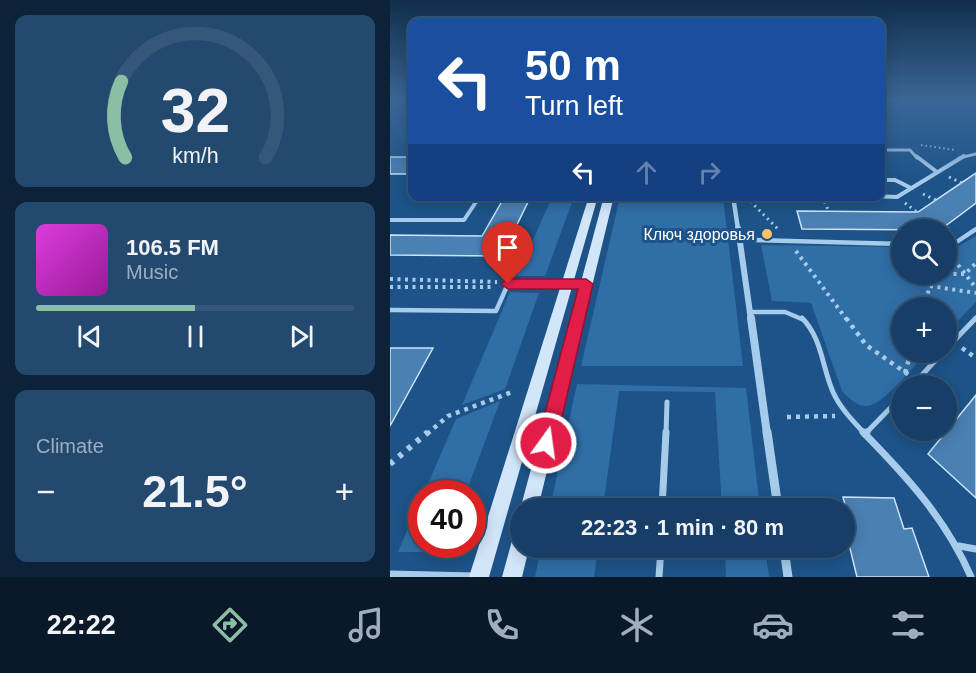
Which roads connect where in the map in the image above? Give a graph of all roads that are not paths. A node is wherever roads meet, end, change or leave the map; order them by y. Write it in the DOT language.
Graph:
graph roads {
  1 [pos="885,150"];
  2 [pos="976,154"];
  3 [pos="937,172"];
  4 [pos="885,180"];
  5 [pos="911,188"];
  6 [pos="885,197"];
  7 [pos="477,201"];
  8 [pos="593,201"];
  9 [pos="608,201"];
  10 [pos="734,201"];
  11 [pos="390,220"];
  12 [pos="976,229"];
  13 [pos="754,240"];
  14 [pos="957,242"];
  15 [pos="891,244"];
  16 [pos="568,284"];
  17 [pos="586,284"];
  18 [pos="390,310"];
  19 [pos="749,312"];
  20 [pos="976,318"];
  21 [pos="957,338"];
  22 [pos="933,363"];
  23 [pos="922,375"];
  24 [pos="667,402"];
  25 [pos="891,407"];
  26 [pos="865,434"];
  27 [pos="532,498"];
  28 [pos="662,498"];
  29 [pos="777,498"];
  30 [pos="959,546"];
  31 [pos="976,549"];
  32 [pos="517,558"];
  33 [pos="660,558"];
  34 [pos="785,558"];
  35 [pos="390,574"];
  36 [pos="482,577"];
  37 [pos="512,577"];
  38 [pos="659,577"];
  39 [pos="788,577"];
  40 [pos="971,577"];
  1 -- 3 [label="lane"];
  2 -- 3 [label="lane"];
  3 -- 5 [label="lane"];
  4 -- 5 [label="lane"];
  5 -- 6 [label="lane"];
  7 -- 11 [label="lane"];
  8 -- 16 [label="street"];
  9 -- 17 [label="street"];
  10 -- 19 [label="street"];
  12 -- 14 [label="lane"];
  13 -- 15 [label="lane"];
  16 -- 17 [label="lane"];
  16 -- 18 [label="lane"];
  16 -- 36 [label="street"];
  17 -- 27 [label="street"];
  19 -- 26 [label="lane"];
  19 -- 29 [label="street"];
  20 -- 21 [label="lane"];
  22 -- 23 [label="lane"];
  24 -- 28 [label="lane"];
  25 -- 26 [label="lane"];
  26 -- 30 [label="lane"];
  30 -- 31 [label="lane"];
  30 -- 40 [label="lane"];
  32 -- 37 [label="street"];
  33 -- 38 [label="lane"];
  34 -- 39 [label="street"];
  35 -- 36 [label="lane"];
}
